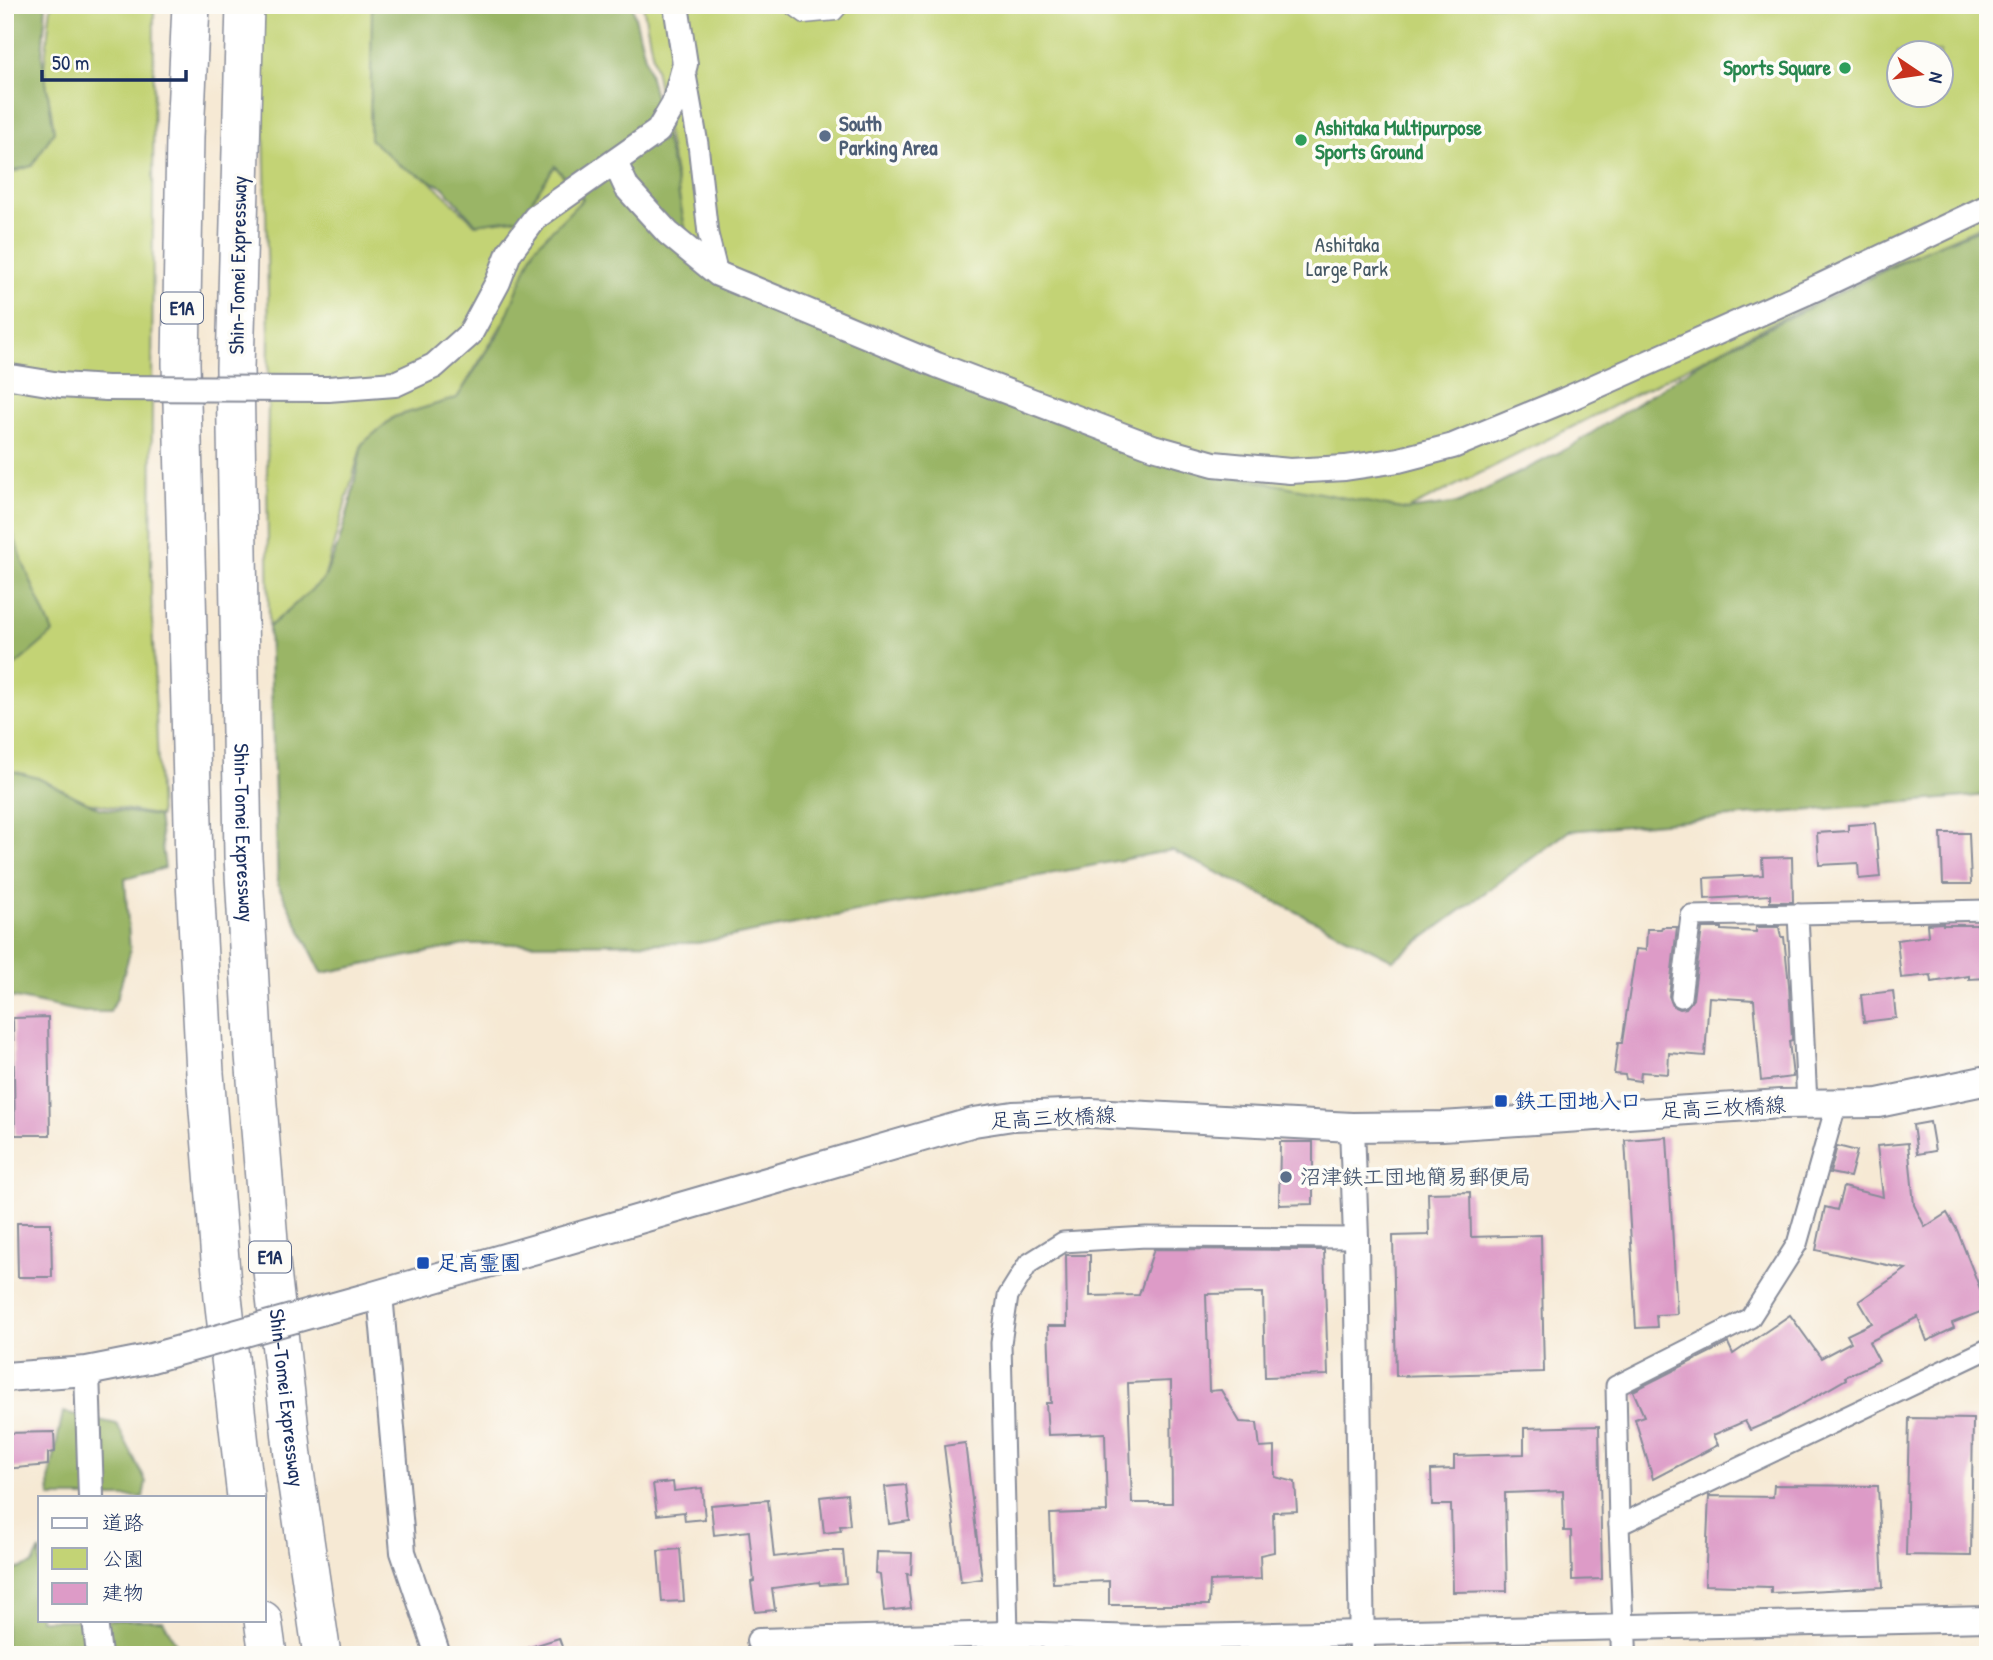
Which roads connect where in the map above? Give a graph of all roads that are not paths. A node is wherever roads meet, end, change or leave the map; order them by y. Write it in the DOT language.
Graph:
graph roads {
  1 [pos="191,5"];
  2 [pos="245,5"];
  3 [pos="676,5"];
  4 [pos="786,5"];
  5 [pos="845,5"];
  6 [pos="685,64"];
  7 [pos="615,162"];
  8 [pos="1988,207"];
  9 [pos="718,274"];
  10 [pos="5,376"];
  11 [pos="1988,910"];
  12 [pos="1798,914"];
  13 [pos="1681,997"];
  14 [pos="1988,1080"];
  15 [pos="1820,1104"];
  16 [pos="1352,1127"];
  17 [pos="1356,1238"];
  18 [pos="270,1253"];
  19 [pos="371,1296"];
  20 [pos="1988,1349"];
  21 [pos="87,1371"];
  22 [pos="5,1377"];
  23 [pos="91,1496"];
  24 [pos="246,1496"];
  25 [pos="1619,1525"];
  26 [pos="1988,1619"];
  27 [pos="95,1622"];
  28 [pos="263,1622"];
  29 [pos="1623,1628"];
  30 [pos="1008,1634"];
  31 [pos="1362,1644"];
  32 [pos="1053,1645"];
  33 [pos="1141,1646"];
  34 [pos="761,1648"];
  35 [pos="99,1655"];
  36 [pos="268,1655"];
  37 [pos="322,1655"];
  38 [pos="340,1655"];
  39 [pos="438,1655"];
  40 [pos="1624,1655"];
  1 -- 24 [label="highway, E1A"];
  2 -- 18 [label="highway, Shin-Tomei Expressway / E1A"];
  3 -- 6 [label="street"];
  4 -- 5 [label="lane"];
  6 -- 7 [label="street"];
  6 -- 9 [label="street"];
  7 -- 9 [label="street"];
  7 -- 10 [label="street, bridge"];
  8 -- 9 [label="street"];
  11 -- 12 [label="street"];
  12 -- 13 [label="street"];
  12 -- 15 [label="street"];
  14 -- 15 [label="main road, 足高三枚橋線"];
  15 -- 16 [label="main road, 足高三枚橋線"];
  15 -- 25 [label="street"];
  16 -- 17 [label="street"];
  16 -- 19 [label="main road, 足高三枚橋線"];
  17 -- 30 [label="street"];
  17 -- 31 [label="street"];
  18 -- 37 [label="highway, Shin-Tomei Expressway / E1A"];
  18 -- 38 [label="highway"];
  19 -- 21 [label="main road, 足高三枚橋線, bridge"];
  19 -- 39 [label="street"];
  20 -- 25 [label="street"];
  21 -- 22 [label="main road, 足高三枚橋線"];
  21 -- 23 [label="street"];
  25 -- 29 [label="street"];
  26 -- 29 [label="street"];
  27 -- 35 [label="street"];
  28 -- 36 [label="highway"];
  29 -- 31 [label="street"];
  29 -- 40 [label="street"];
  30 -- 32 [label="street"];
  30 -- 34 [label="street"];
  31 -- 33 [label="street"];
  32 -- 33 [label="street"];
}
